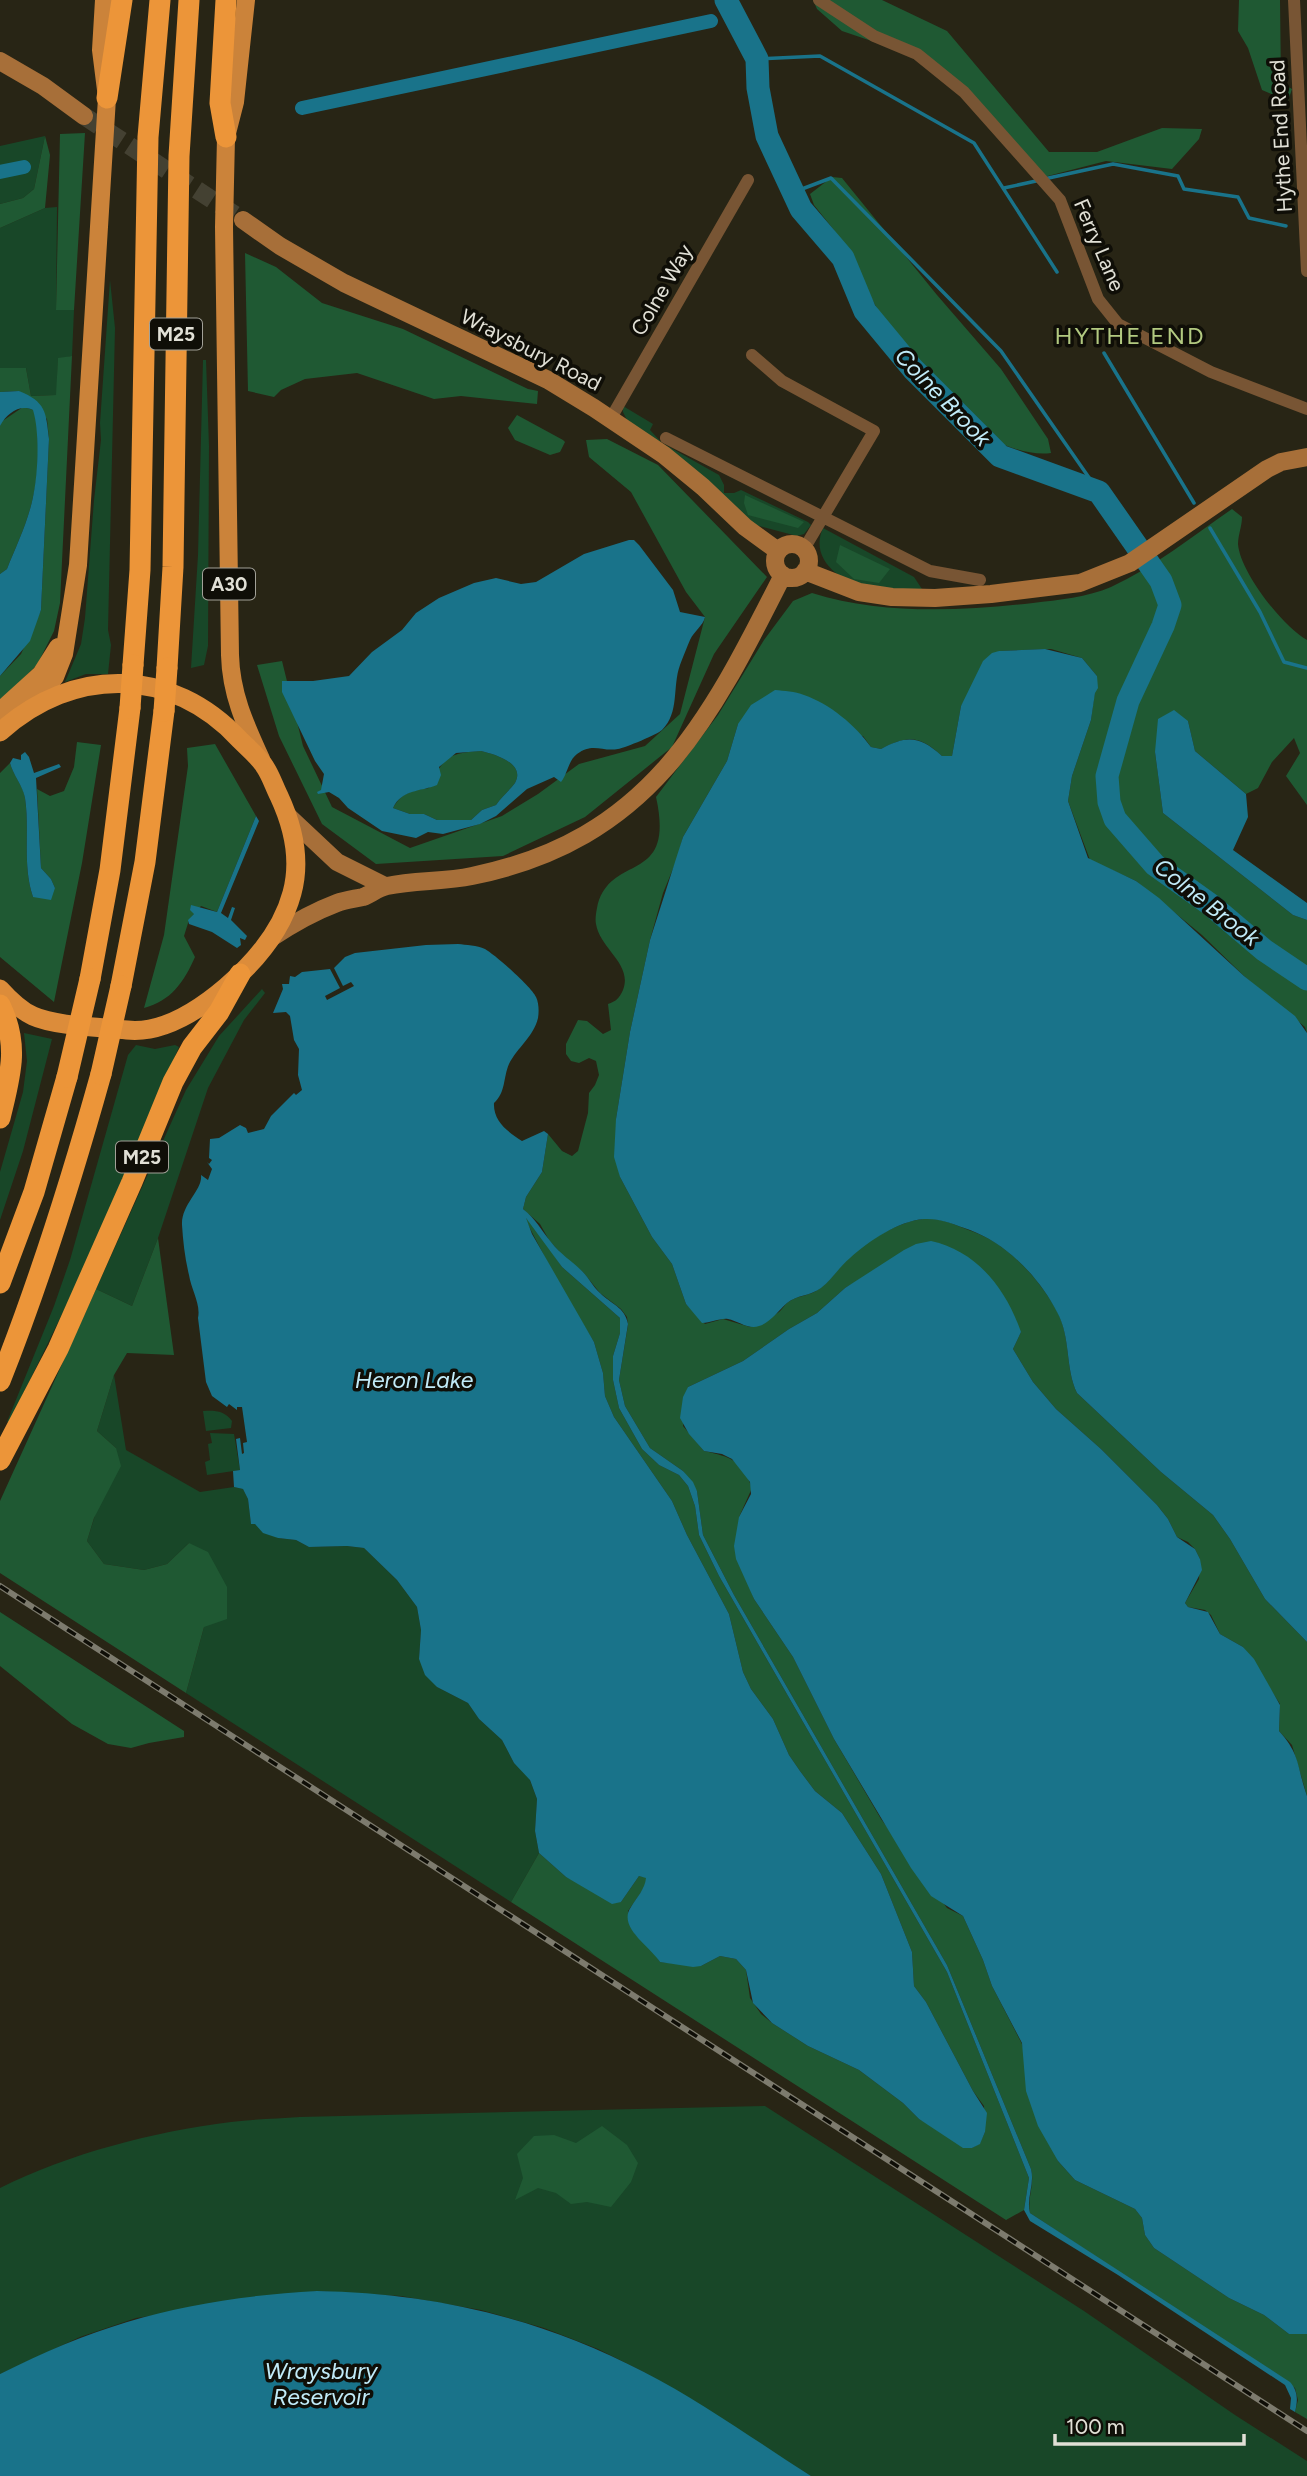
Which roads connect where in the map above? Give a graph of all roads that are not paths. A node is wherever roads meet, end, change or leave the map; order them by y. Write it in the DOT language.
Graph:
graph roads {
  1 [pos="104,0"];
  2 [pos="122,0"];
  3 [pos="160,0"];
  4 [pos="189,0"];
  5 [pos="226,0"];
  6 [pos="246,0"];
  7 [pos="819,0"];
  8 [pos="1294,0"];
  9 [pos="0,61"];
  10 [pos="107,98"];
  11 [pos="84,116"];
  12 [pos="226,137"];
  13 [pos="748,180"];
  14 [pos="243,220"];
  15 [pos="1307,271"];
  16 [pos="752,355"];
  17 [pos="1307,409"];
  18 [pos="611,418"];
  19 [pos="666,438"];
  20 [pos="1306,452"];
  21 [pos="825,517"];
  22 [pos="804,549"];
  23 [pos="778,551"];
  24 [pos="805,571"];
  25 [pos="783,575"];
  26 [pos="980,580"];
  27 [pos="70,618"];
  28 [pos="0,711"];
  29 [pos="24,712"];
  30 [pos="0,732"];
  31 [pos="265,766"];
  32 [pos="288,817"];
  33 [pos="385,886"];
  34 [pos="271,938"];
  35 [pos="240,974"];
  36 [pos="0,989"];
  37 [pos="0,1005"];
  38 [pos="0,1118"];
  39 [pos="0,1283"];
  40 [pos="0,1381"];
  41 [pos="0,1460"];
  1 -- 10 [label="main road"];
  2 -- 10 [label="highway"];
  3 -- 39 [label="highway, M25, bridge"];
  4 -- 40 [label="highway, M25, bridge"];
  5 -- 12 [label="highway"];
  6 -- 12 [label="main road, A30"];
  7 -- 17 [label="street, Ferry Lane"];
  8 -- 15 [label="street, Hythe End Road"];
  9 -- 11 [label="main road"];
  10 -- 27 [label="main road"];
  12 -- 31 [label="main road, A30"];
  13 -- 18 [label="street, Colne Way"];
  14 -- 18 [label="main road, Wraysbury Road"];
  16 -- 21 [label="street"];
  18 -- 23 [label="main road, Wraysbury Road"];
  19 -- 21 [label="street"];
  20 -- 24 [label="main road"];
  21 -- 22 [label="street"];
  21 -- 26 [label="street"];
  22 -- 23 [label="main road"];
  22 -- 24 [label="main road"];
  23 -- 25 [label="main road"];
  24 -- 25 [label="main road"];
  25 -- 33 [label="main road"];
  27 -- 28 [label="main road"];
  27 -- 29 [label="main road"];
  29 -- 30 [label="highway"];
  29 -- 31 [label="highway"];
  31 -- 32 [label="highway"];
  32 -- 33 [label="main road"];
  32 -- 34 [label="highway"];
  33 -- 34 [label="main road"];
  34 -- 35 [label="highway"];
  35 -- 36 [label="highway"];
  35 -- 41 [label="highway, M25"];
  37 -- 38 [label="highway"];
}
